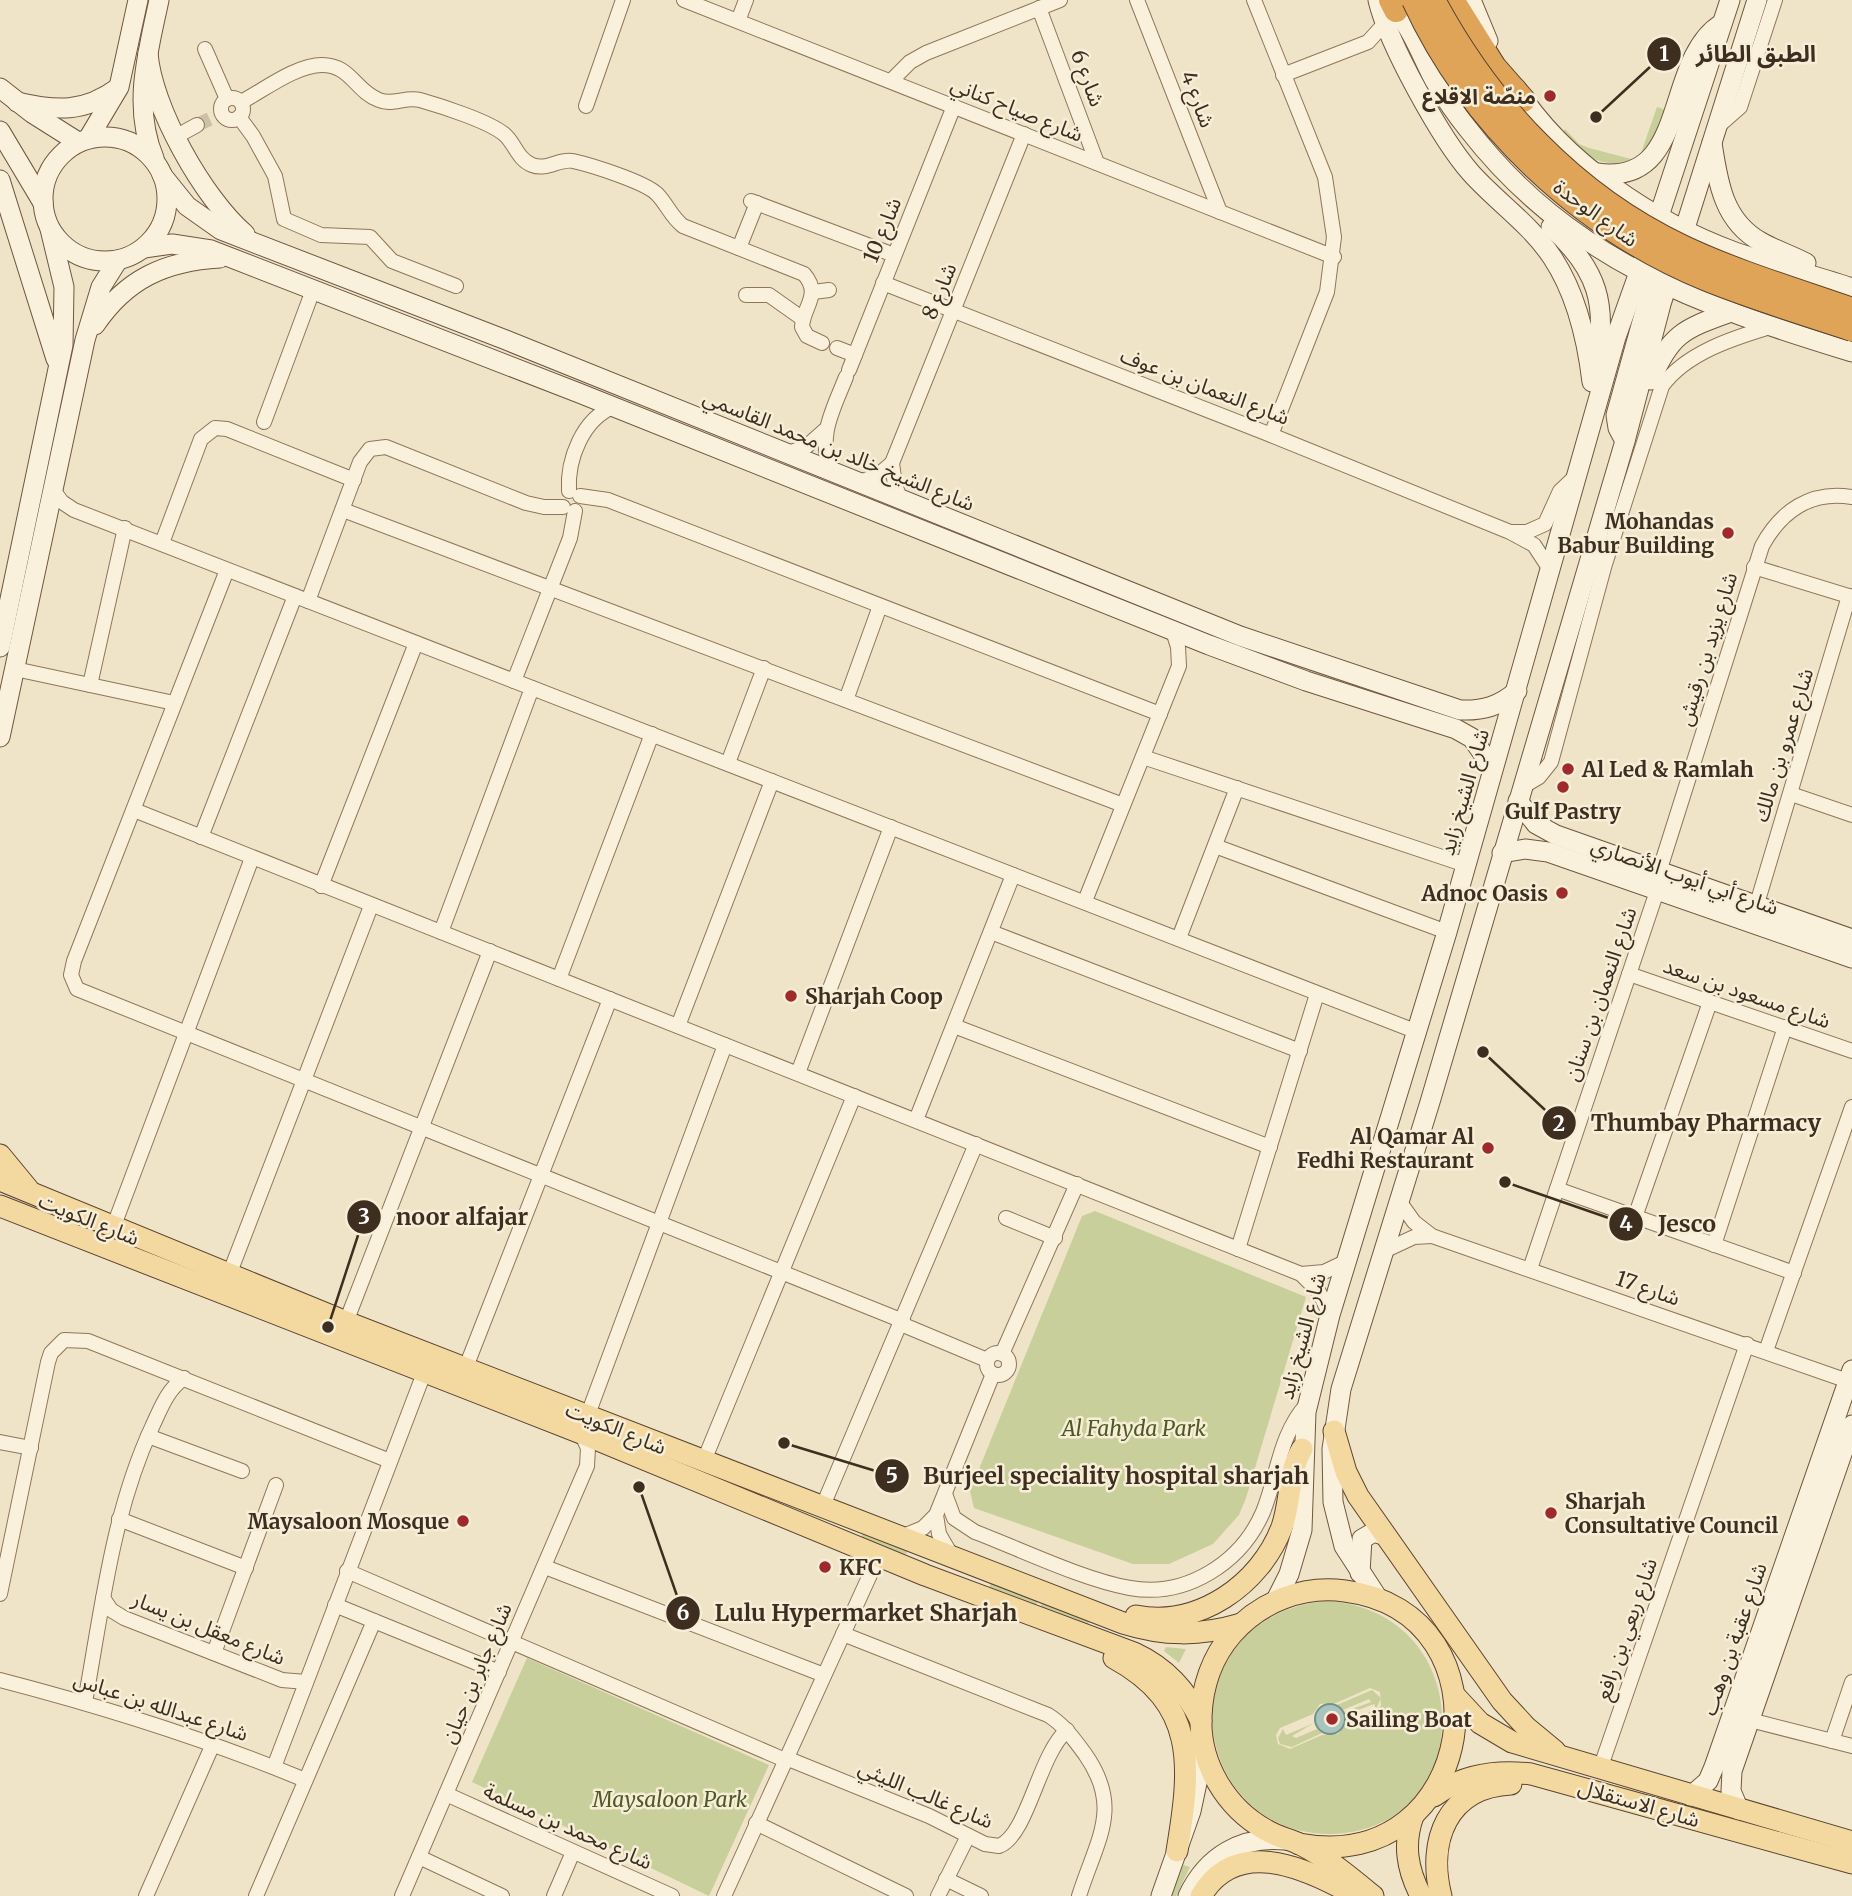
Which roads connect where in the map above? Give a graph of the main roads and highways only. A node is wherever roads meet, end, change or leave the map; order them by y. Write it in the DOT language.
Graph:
graph roads {
  1 [pos="1433,0"];
  2 [pos="1452,0"];
  3 [pos="1391,5"];
  4 [pos="1523,100"];
  5 [pos="1852,310"];
  6 [pos="1852,329"];
  7 [pos="0,1155"];
  8 [pos="0,1180"];
  9 [pos="37,1198"];
  10 [pos="6,1212"];
  11 [pos="533,1395"];
  12 [pos="487,1396"];
  13 [pos="584,1424"];
  14 [pos="1334,1431"];
  15 [pos="1302,1449"];
  16 [pos="978,1569"];
  17 [pos="925,1574"];
  18 [pos="1088,1610"];
  19 [pos="1241,1624"];
  20 [pos="1081,1633"];
  21 [pos="1455,1696"];
  22 [pos="1200,1721"];
  23 [pos="1569,1760"];
  24 [pos="1576,1786"];
  25 [pos="1421,1808"];
  26 [pos="1293,1842"];
  27 [pos="1852,1842"];
  28 [pos="1177,1851"];
  29 [pos="1852,1863"];
  30 [pos="1201,1896"];
  31 [pos="1357,1896"];
  32 [pos="1373,1896"];
  33 [pos="1421,1896"];
  34 [pos="1441,1896"];
  1 -- 5 [label="highway, شارع الوحدة, bridge"];
  2 -- 4 [label="highway"];
  3 -- 6 [label="highway, شارع الوحدة, bridge"];
  7 -- 9 [label="main road"];
  8 -- 9 [label="main road, شارع الكويت"];
  9 -- 11 [label="main road, شارع الكويت"];
  10 -- 12 [label="main road, شارع الكويت"];
  11 -- 12 [label="main road"];
  11 -- 13 [label="main road, شارع الكويت"];
  12 -- 13 [label="main road, شارع الكويت"];
  13 -- 16 [label="main road, شارع الكويت"];
  13 -- 17 [label="main road, شارع الكويت"];
  14 -- 23 [label="main road"];
  15 -- 18 [label="main road"];
  16 -- 17 [label="main road"];
  16 -- 18 [label="main road, شارع الكويت"];
  17 -- 20 [label="main road, شارع الكويت"];
  18 -- 19 [label="main road, شارع الكويت"];
  19 -- 21 [label="main road"];
  19 -- 22 [label="main road"];
  20 -- 22 [label="main road, شارع الكويت"];
  20 -- 28 [label="main road"];
  21 -- 23 [label="main road, شارع الاستقلال"];
  21 -- 25 [label="main road"];
  22 -- 26 [label="main road"];
  23 -- 27 [label="main road, شارع الاستقلال"];
  24 -- 25 [label="main road, شارع الاستقلال"];
  24 -- 29 [label="main road, شارع الاستقلال"];
  24 -- 34 [label="main road"];
  25 -- 26 [label="main road, شارع الاستقلال"];
  25 -- 33 [label="main road"];
  26 -- 32 [label="main road"];
  30 -- 31 [label="main road"];
}
